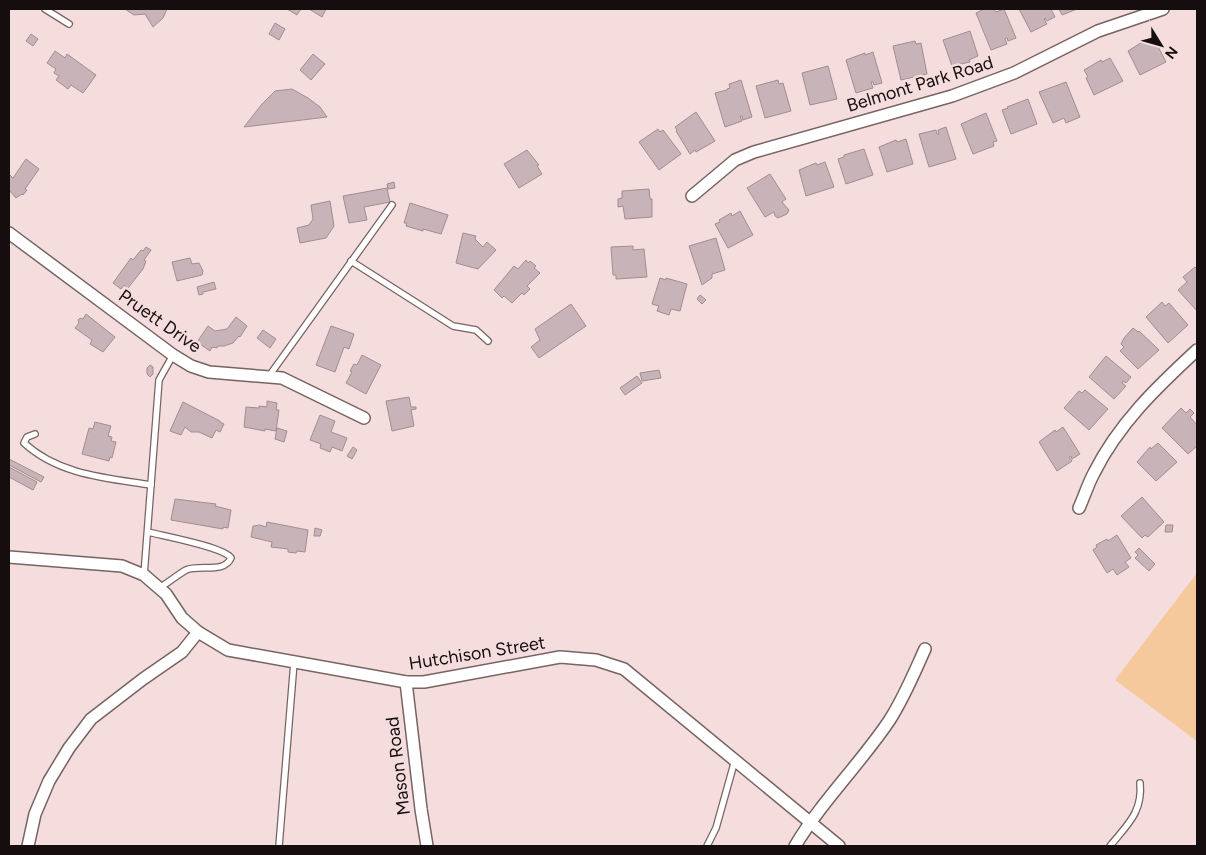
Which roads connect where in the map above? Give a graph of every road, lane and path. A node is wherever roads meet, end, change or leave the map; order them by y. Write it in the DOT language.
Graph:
graph roads {
  1 [pos="46,9"];
  2 [pos="1163,9"];
  3 [pos="69,24"];
  4 [pos="692,196"];
  5 [pos="392,204"];
  6 [pos="9,233"];
  7 [pos="351,261"];
  8 [pos="488,341"];
  9 [pos="1197,350"];
  10 [pos="173,355"];
  11 [pos="269,376"];
  12 [pos="364,418"];
  13 [pos="35,434"];
  14 [pos="151,485"];
  15 [pos="1079,508"];
  16 [pos="148,532"];
  17 [pos="9,558"];
  18 [pos="144,575"];
  19 [pos="159,588"];
  20 [pos="198,632"];
  21 [pos="925,649"];
  22 [pos="294,662"];
  23 [pos="406,682"];
  24 [pos="734,760"];
  25 [pos="1140,783"];
  26 [pos="810,821"];
  27 [pos="28,846"];
  28 [pos="279,846"];
  29 [pos="426,846"];
  30 [pos="707,846"];
  31 [pos="795,846"];
  32 [pos="839,846"];
  33 [pos="1110,846"];
  1 -- 3 [label="lane"];
  2 -- 4 [label="street, Belmont Park Road"];
  5 -- 7 [label="lane"];
  6 -- 10 [label="street, Pruett Drive"];
  7 -- 8 [label="lane"];
  7 -- 11 [label="lane"];
  9 -- 15 [label="street"];
  10 -- 11 [label="street, Pruett Drive"];
  10 -- 14 [label="lane"];
  11 -- 12 [label="street, Pruett Drive"];
  13 -- 14 [label="lane"];
  14 -- 16 [label="lane"];
  16 -- 18 [label="lane"];
  16 -- 19 [label="lane"];
  17 -- 18 [label="street, Hutchison Street"];
  18 -- 19 [label="street, Hutchison Street"];
  19 -- 20 [label="street, Hutchison Street"];
  20 -- 22 [label="street, Hutchison Street"];
  20 -- 27 [label="street"];
  21 -- 26 [label="street"];
  22 -- 23 [label="street, Hutchison Street"];
  22 -- 28 [label="lane"];
  23 -- 24 [label="street, Hutchison Street"];
  23 -- 29 [label="street, Mason Road"];
  24 -- 26 [label="street, Hutchison Street"];
  24 -- 30 [label="lane"];
  25 -- 33 [label="lane"];
  26 -- 31 [label="street"];
  26 -- 32 [label="street, Hutchison Street"];
}
